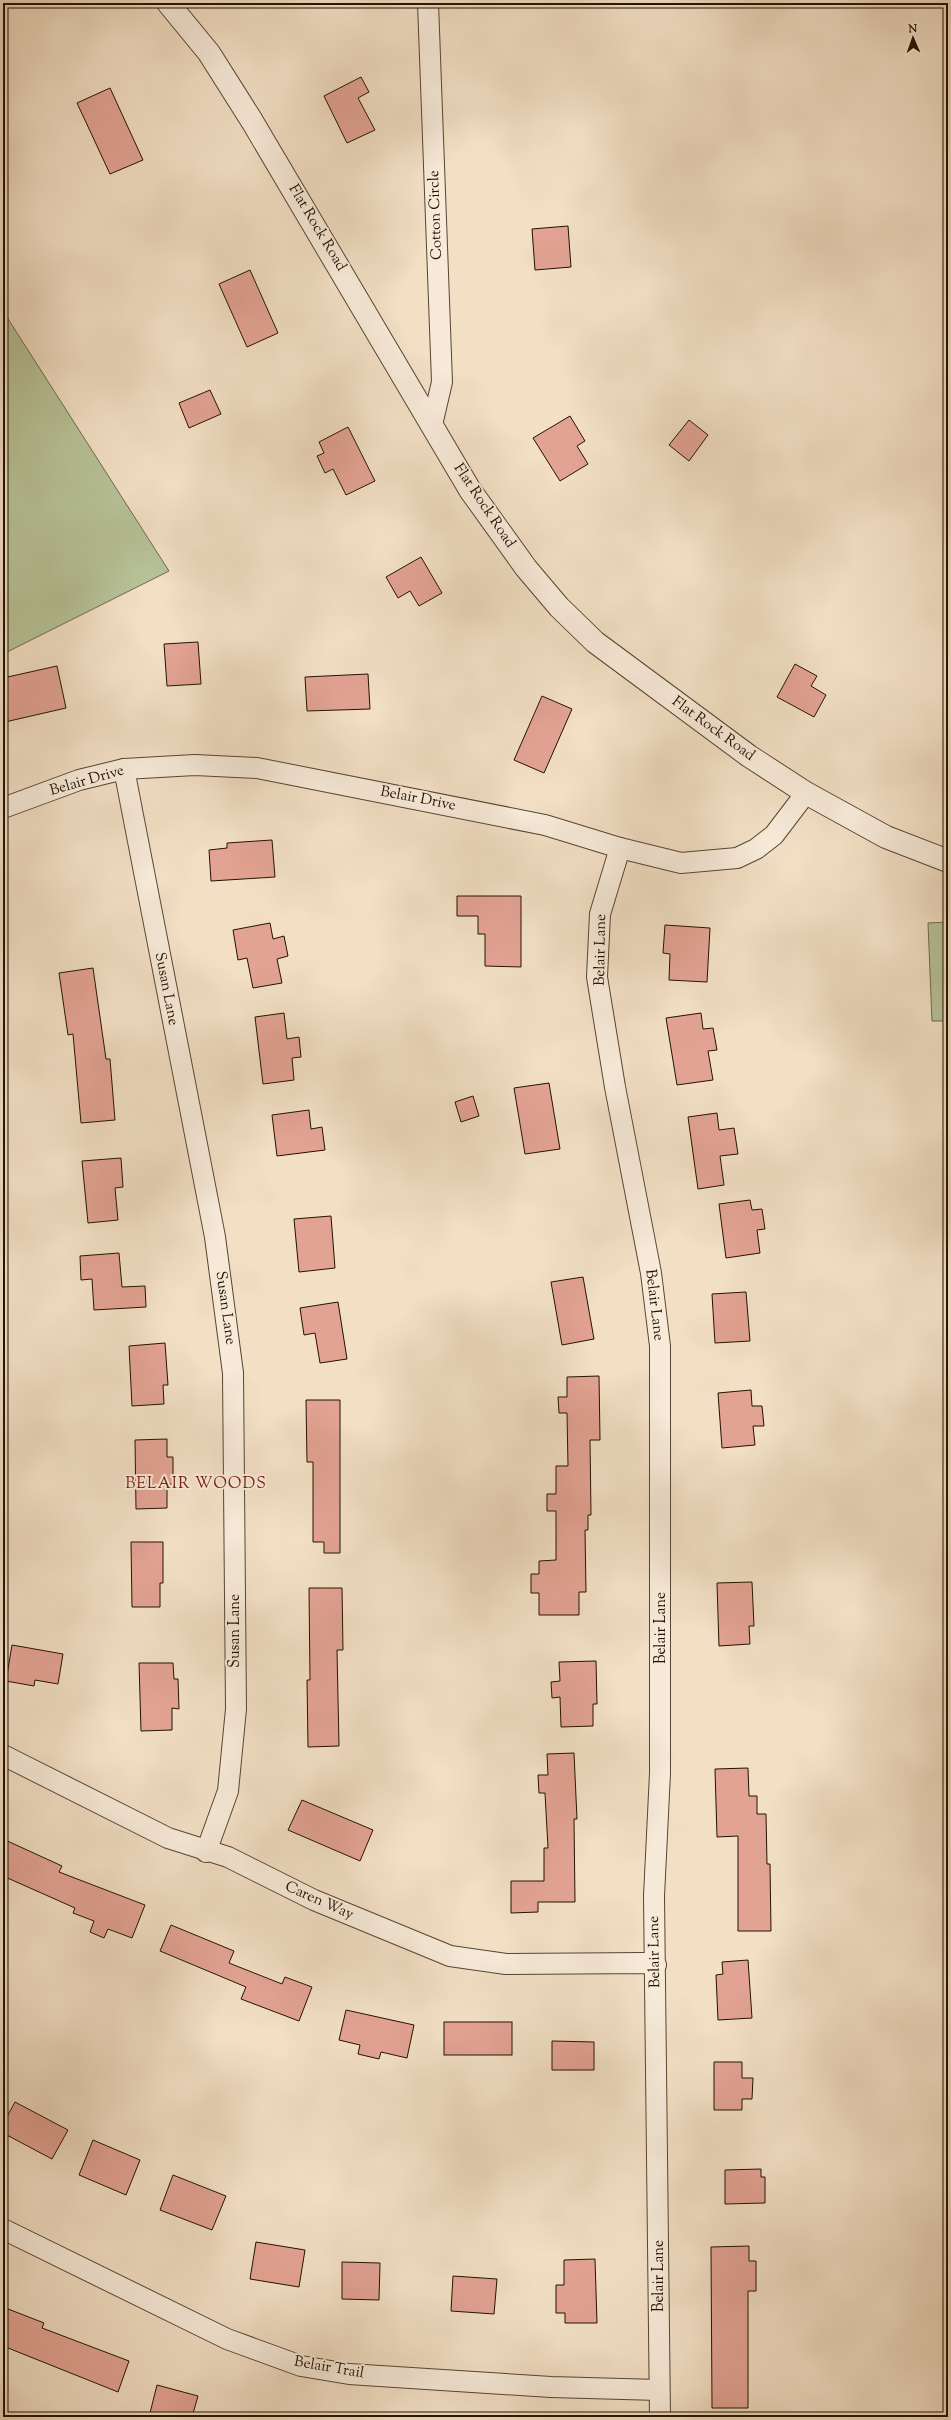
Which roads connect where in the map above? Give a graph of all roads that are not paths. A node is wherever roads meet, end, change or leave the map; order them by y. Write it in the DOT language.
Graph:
graph roads {
  1 [pos="168,3"];
  2 [pos="428,3"];
  3 [pos="432,425"];
  4 [pos="124,768"];
  5 [pos="806,793"];
  6 [pos="3,808"];
  7 [pos="620,848"];
  8 [pos="948,861"];
  9 [pos="3,1755"];
  10 [pos="206,1852"];
  11 [pos="656,1965"];
  12 [pos="3,2229"];
  13 [pos="659,2390"];
  14 [pos="660,2417"];
  1 -- 3 [label="street, Flat Rock Road"];
  2 -- 3 [label="street, Cotton Circle"];
  3 -- 5 [label="street, Flat Rock Road"];
  4 -- 6 [label="street, Belair Drive"];
  4 -- 7 [label="street, Belair Drive"];
  4 -- 10 [label="street, Susan Lane"];
  5 -- 7 [label="street, Belair Drive"];
  5 -- 8 [label="street, Flat Rock Road"];
  7 -- 11 [label="street, Belair Lane"];
  9 -- 10 [label="street, Caren Way"];
  10 -- 11 [label="street, Caren Way"];
  11 -- 13 [label="street, Belair Lane"];
  12 -- 13 [label="street, Belair Trail"];
  13 -- 14 [label="street, Belair Lane"];
}
